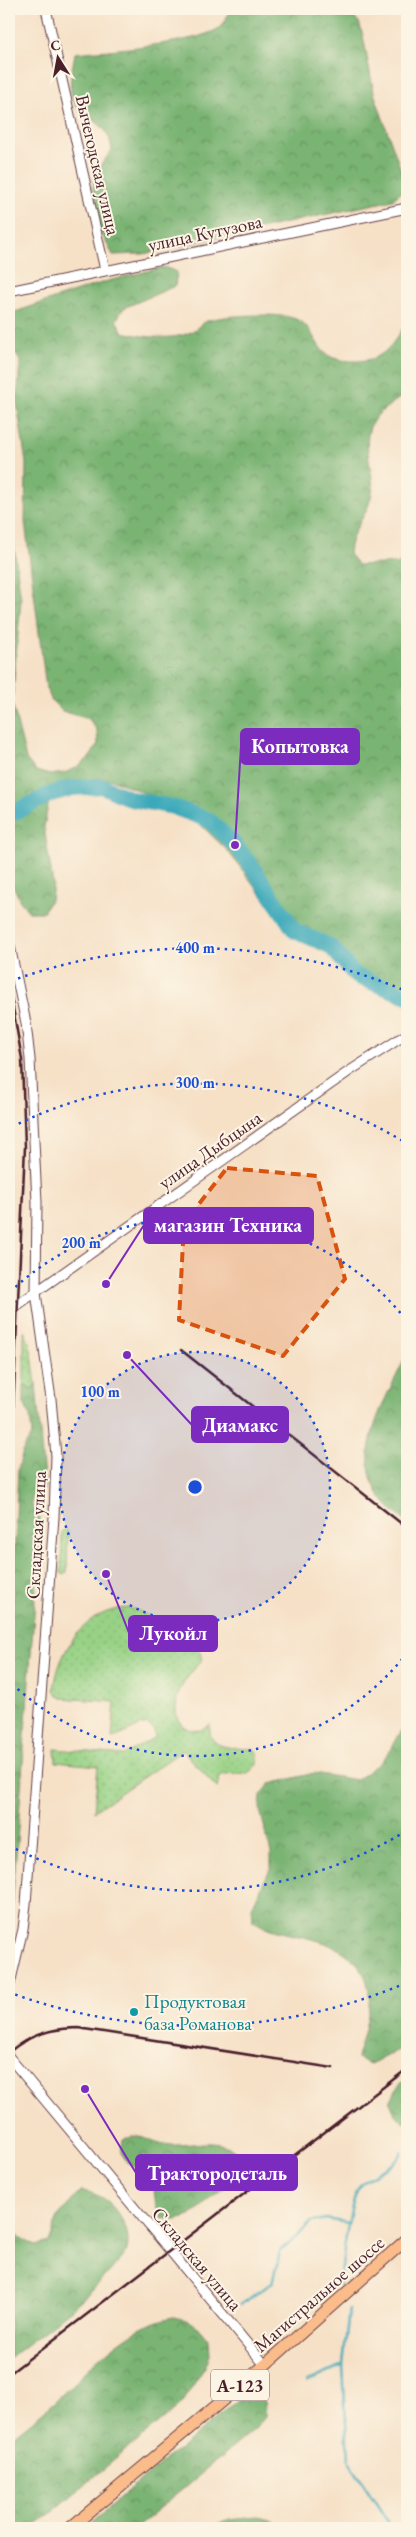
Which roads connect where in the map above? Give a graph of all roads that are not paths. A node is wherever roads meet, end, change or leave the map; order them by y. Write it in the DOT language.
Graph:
graph roads {
  1 [pos="46,9"];
  2 [pos="407,208"];
  3 [pos="105,270"];
  4 [pos="9,291"];
  5 [pos="9,941"];
  6 [pos="407,1034"];
  7 [pos="36,1293"];
  8 [pos="9,1311"];
  9 [pos="9,1988"];
  10 [pos="9,2057"];
  11 [pos="407,2239"];
  12 [pos="264,2365"];
  13 [pos="70,2528"];
  1 -- 3 [label="street, Вычегодская улица"];
  2 -- 3 [label="street, улица Кутузова"];
  3 -- 4 [label="street, улица Кутузова"];
  5 -- 7 [label="street, Складская улица"];
  6 -- 7 [label="street, улица Дыбцына"];
  7 -- 8 [label="street, улица Дыбцына"];
  7 -- 9 [label="street, Складская улица"];
  10 -- 12 [label="street, Складская улица"];
  11 -- 12 [label="main road, Магистральное шоссе / А-123"];
  12 -- 13 [label="main road, Магистральное шоссе / А-123"];
}
